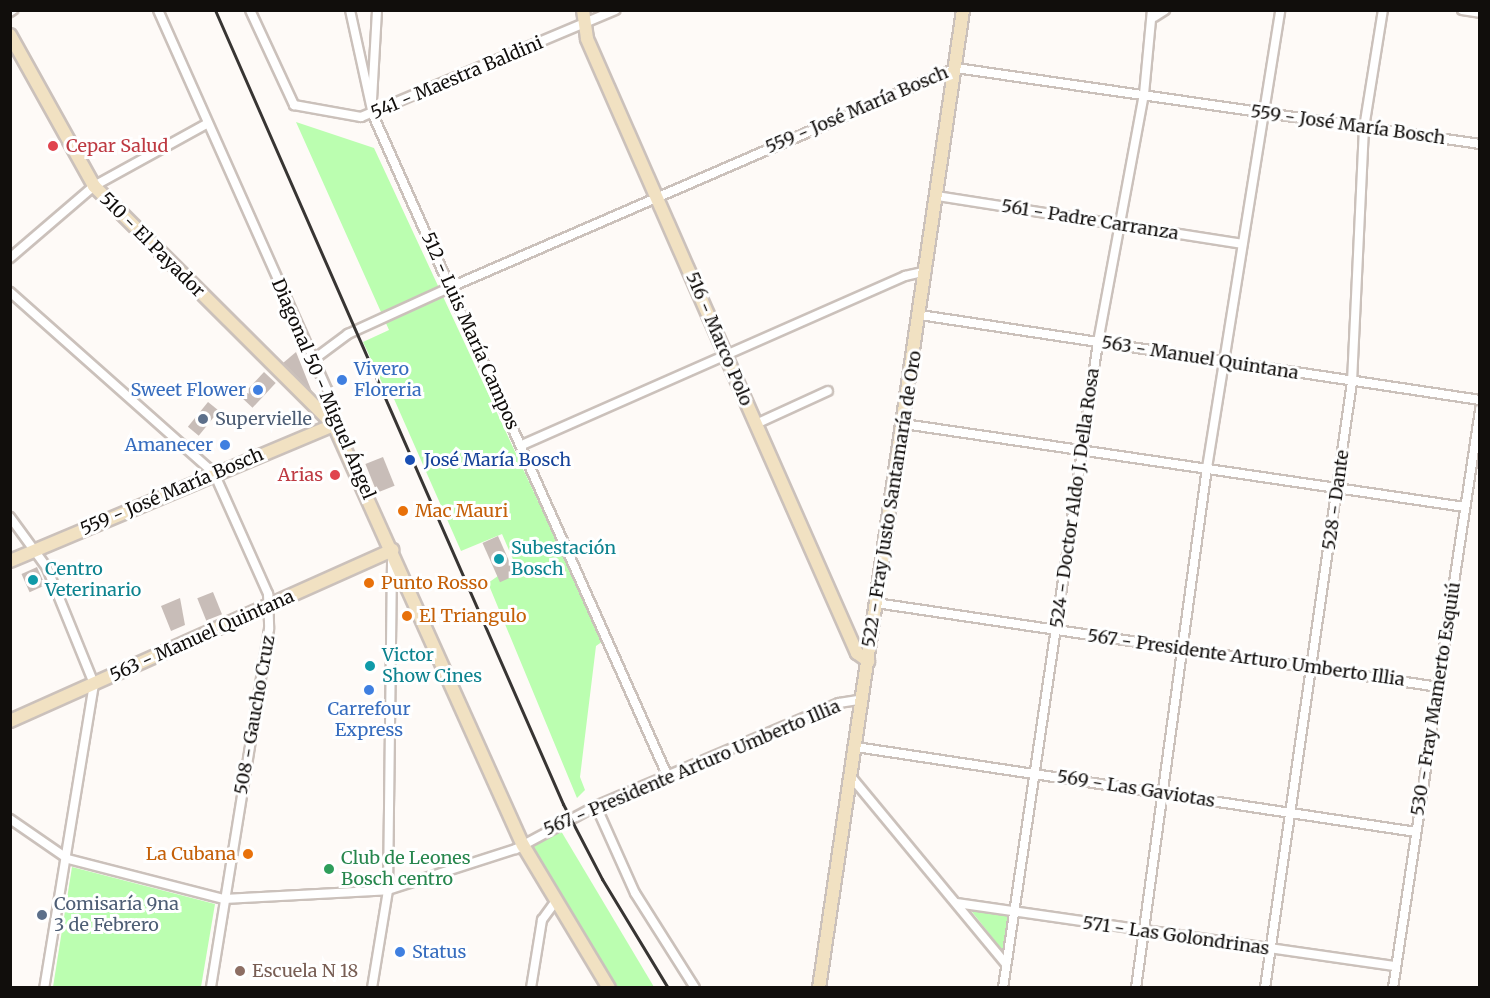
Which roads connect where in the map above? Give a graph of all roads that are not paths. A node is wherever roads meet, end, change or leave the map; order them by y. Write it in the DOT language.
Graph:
graph roads {
  1 [pos="159,10"];
  2 [pos="250,10"];
  3 [pos="350,10"];
  4 [pos="376,10"];
  5 [pos="583,10"];
  6 [pos="615,10"];
  7 [pos="963,10"];
  8 [pos="1165,10"];
  9 [pos="1280,10"];
  10 [pos="1383,10"];
  11 [pos="1462,10"];
  12 [pos="1479,13"];
  13 [pos="1153,14"];
  14 [pos="584,24"];
  15 [pos="10,35"];
  16 [pos="956,68"];
  17 [pos="1144,94"];
  18 [pos="1265,112"];
  19 [pos="373,115"];
  20 [pos="208,123"];
  21 [pos="1364,128"];
  22 [pos="1479,144"];
  23 [pos="94,186"];
  24 [pos="937,196"];
  25 [pos="657,197"];
  26 [pos="1119,225"];
  27 [pos="1242,244"];
  28 [pos="10,258"];
  29 [pos="926,271"];
  30 [pos="451,287"];
  31 [pos="10,292"];
  32 [pos="920,315"];
  33 [pos="1098,342"];
  34 [pos="725,354"];
  35 [pos="312,360"];
  36 [pos="1225,362"];
  37 [pos="1352,382"];
  38 [pos="828,392"];
  39 [pos="1479,400"];
  40 [pos="1479,410"];
  41 [pos="756,424"];
  42 [pos="904,424"];
  43 [pos="334,425"];
  44 [pos="522,445"];
  45 [pos="1081,450"];
  46 [pos="1207,468"];
  47 [pos="214,473"];
  48 [pos="1339,489"];
  49 [pos="1465,507"];
  50 [pos="10,517"];
  51 [pos="38,549"];
  52 [pos="393,550"];
  53 [pos="10,561"];
  54 [pos="876,603"];
  55 [pos="270,605"];
  56 [pos="1055,630"];
  57 [pos="1182,647"];
  58 [pos="868,661"];
  59 [pos="1312,667"];
  60 [pos="94,684"];
  61 [pos="1439,687"];
  62 [pos="862,699"];
  63 [pos="10,721"];
  64 [pos="856,747"];
  65 [pos="1033,773"];
  66 [pos="668,777"];
  67 [pos="852,778"];
  68 [pos="1161,793"];
  69 [pos="597,806"];
  70 [pos="1291,813"];
  71 [pos="10,819"];
  72 [pos="1416,832"];
  73 [pos="523,845"];
  74 [pos="68,859"];
  75 [pos="388,890"];
  76 [pos="224,899"];
  77 [pos="556,901"];
  78 [pos="957,903"];
  79 [pos="1014,912"];
  80 [pos="1145,932"];
  81 [pos="1271,949"];
  82 [pos="1006,964"];
  83 [pos="1396,966"];
  84 [pos="45,987"];
  85 [pos="211,987"];
  86 [pos="372,987"];
  87 [pos="531,987"];
  88 [pos="609,987"];
  89 [pos="695,987"];
  90 [pos="819,987"];
  91 [pos="1002,987"];
  92 [pos="1136,987"];
  93 [pos="1265,987"];
  94 [pos="1393,987"];
  1 -- 20 [label="street, Diagonal 50 - Miguel Ángel"];
  2 -- 19 [label="street, 541 - Maestra Baldini"];
  3 -- 19 [label="street, 512 - Luis María Campos"];
  4 -- 19 [label="street"];
  5 -- 14 [label="street, 516 - Marco Polo"];
  6 -- 14 [label="street, 541 - Maestra Baldini"];
  7 -- 16 [label="street, 522 - Fray Justo Santamaría de Oro"];
  8 -- 13 [label="street"];
  9 -- 18 [label="street"];
  10 -- 21 [label="street, 528 - Dante"];
  11 -- 12 [label="street"];
  13 -- 17 [label="street, 524 - Doctor Aldo J. Della Rosa"];
  14 -- 19 [label="street, 541 - Maestra Baldini"];
  14 -- 25 [label="street, 516 - Marco Polo"];
  15 -- 23 [label="street, 510 - El Payador"];
  16 -- 17 [label="street, 559 - José María Bosch"];
  16 -- 24 [label="street, 522 - Fray Justo Santamaría de Oro"];
  16 -- 25 [label="street, 559 - José María Bosch"];
  17 -- 18 [label="street, 559 - José María Bosch"];
  17 -- 26 [label="street, 524 - Doctor Aldo J. Della Rosa"];
  18 -- 21 [label="street, 559 - José María Bosch"];
  18 -- 27 [label="street"];
  19 -- 30 [label="street, 512 - Luis María Campos"];
  20 -- 23 [label="street"];
  20 -- 35 [label="street, Diagonal 50 - Miguel Ángel"];
  21 -- 22 [label="street, 559 - José María Bosch"];
  21 -- 37 [label="street, 528 - Dante"];
  23 -- 28 [label="street"];
  23 -- 43 [label="street, 510 - El Payador"];
  24 -- 26 [label="street, 561 - Padre Carranza"];
  24 -- 29 [label="street, 522 - Fray Justo Santamaría de Oro"];
  25 -- 30 [label="street, 559 - José María Bosch"];
  25 -- 34 [label="street, 516 - Marco Polo"];
  26 -- 27 [label="street, 561 - Padre Carranza"];
  26 -- 33 [label="street, 524 - Doctor Aldo J. Della Rosa"];
  27 -- 36 [label="street"];
  29 -- 32 [label="street, 522 - Fray Justo Santamaría de Oro"];
  29 -- 34 [label="street"];
  30 -- 35 [label="street, 559 - José María Bosch"];
  30 -- 44 [label="street, 512 - Luis María Campos"];
  31 -- 47 [label="street"];
  32 -- 33 [label="street, 563 - Manuel Quintana"];
  32 -- 42 [label="street, 522 - Fray Justo Santamaría de Oro"];
  33 -- 36 [label="street, 563 - Manuel Quintana"];
  33 -- 45 [label="street, 524 - Doctor Aldo J. Della Rosa"];
  34 -- 41 [label="street, 516 - Marco Polo"];
  34 -- 44 [label="street"];
  35 -- 43 [label="street, Diagonal 50 - Miguel Ángel"];
  36 -- 37 [label="street, 563 - Manuel Quintana"];
  36 -- 46 [label="street"];
  37 -- 39 [label="street, 563 - Manuel Quintana"];
  37 -- 48 [label="street, 528 - Dante"];
  38 -- 41 [label="street"];
  40 -- 49 [label="street, 530 - Fray Mamerto Esquiú"];
  41 -- 58 [label="street, 516 - Marco Polo"];
  42 -- 45 [label="street"];
  42 -- 54 [label="street, 522 - Fray Justo Santamaría de Oro"];
  43 -- 47 [label="street, 559 - José María Bosch"];
  43 -- 52 [label="street, Diagonal 50 - Miguel Ángel"];
  44 -- 66 [label="street, 512 - Luis María Campos"];
  45 -- 46 [label="street"];
  45 -- 56 [label="street, 524 - Doctor Aldo J. Della Rosa"];
  46 -- 48 [label="street"];
  46 -- 57 [label="street"];
  47 -- 51 [label="street, 559 - José María Bosch"];
  47 -- 55 [label="street"];
  48 -- 49 [label="street"];
  48 -- 59 [label="street, 528 - Dante"];
  49 -- 61 [label="street, 530 - Fray Mamerto Esquiú"];
  50 -- 51 [label="street"];
  51 -- 53 [label="street, 559 - José María Bosch"];
  51 -- 60 [label="street"];
  52 -- 55 [label="street, 563 - Manuel Quintana"];
  52 -- 73 [label="street, Diagonal 50 - Miguel Ángel"];
  52 -- 75 [label="street"];
  54 -- 56 [label="street, 567 - Presidente Arturo Umberto Illia"];
  54 -- 58 [label="street, 522 - Fray Justo Santamaría de Oro"];
  55 -- 60 [label="street, 563 - Manuel Quintana"];
  55 -- 76 [label="street, 508 - Gaucho Cruz"];
  56 -- 57 [label="street, 567 - Presidente Arturo Umberto Illia"];
  56 -- 65 [label="street, 524 - Doctor Aldo J. Della Rosa"];
  57 -- 59 [label="street, 567 - Presidente Arturo Umberto Illia"];
  57 -- 68 [label="street"];
  58 -- 62 [label="street, 522 - Fray Justo Santamaría de Oro"];
  59 -- 61 [label="street, 567 - Presidente Arturo Umberto Illia"];
  59 -- 70 [label="street, 528 - Dante"];
  60 -- 63 [label="street, 563 - Manuel Quintana"];
  60 -- 74 [label="street"];
  61 -- 72 [label="street, 530 - Fray Mamerto Esquiú"];
  62 -- 64 [label="street, 522 - Fray Justo Santamaría de Oro"];
  62 -- 66 [label="street, 567 - Presidente Arturo Umberto Illia"];
  64 -- 65 [label="street, 569 - Las Gaviotas"];
  64 -- 67 [label="street, 522 - Fray Justo Santamaría de Oro"];
  65 -- 68 [label="street, 569 - Las Gaviotas"];
  65 -- 79 [label="street, 524 - Doctor Aldo J. Della Rosa"];
  66 -- 69 [label="street, 567 - Presidente Arturo Umberto Illia"];
  67 -- 78 [label="street"];
  67 -- 90 [label="street, 522 - Fray Justo Santamaría de Oro"];
  68 -- 70 [label="street, 569 - Las Gaviotas"];
  68 -- 80 [label="street"];
  69 -- 73 [label="street, 567 - Presidente Arturo Umberto Illia"];
  69 -- 89 [label="street"];
  70 -- 72 [label="street, 569 - Las Gaviotas"];
  70 -- 81 [label="street, 528 - Dante"];
  71 -- 74 [label="street, 567 - Presidente Arturo Umberto Illia"];
  72 -- 83 [label="street, 530 - Fray Mamerto Esquiú"];
  73 -- 75 [label="street, 567 - Presidente Arturo Umberto Illia"];
  73 -- 77 [label="street, Diagonal 50 - Miguel Ángel"];
  74 -- 76 [label="street, 567 - Presidente Arturo Umberto Illia"];
  74 -- 84 [label="street"];
  75 -- 76 [label="street, 567 - Presidente Arturo Umberto Illia"];
  75 -- 86 [label="street"];
  76 -- 85 [label="street, 508 - Gaucho Cruz"];
  77 -- 87 [label="street"];
  77 -- 88 [label="street, Diagonal 50 - Miguel Ángel"];
  78 -- 79 [label="street, 571 - Las Golondrinas"];
  78 -- 82 [label="street"];
  79 -- 80 [label="street, 571 - Las Golondrinas"];
  79 -- 82 [label="street, 524 - Doctor Aldo J. Della Rosa"];
  80 -- 81 [label="street, 571 - Las Golondrinas"];
  80 -- 92 [label="street"];
  81 -- 83 [label="street, 571 - Las Golondrinas"];
  81 -- 93 [label="street, 528 - Dante"];
  82 -- 91 [label="street, 524 - Doctor Aldo J. Della Rosa"];
  83 -- 94 [label="street, 530 - Fray Mamerto Esquiú"];
}
